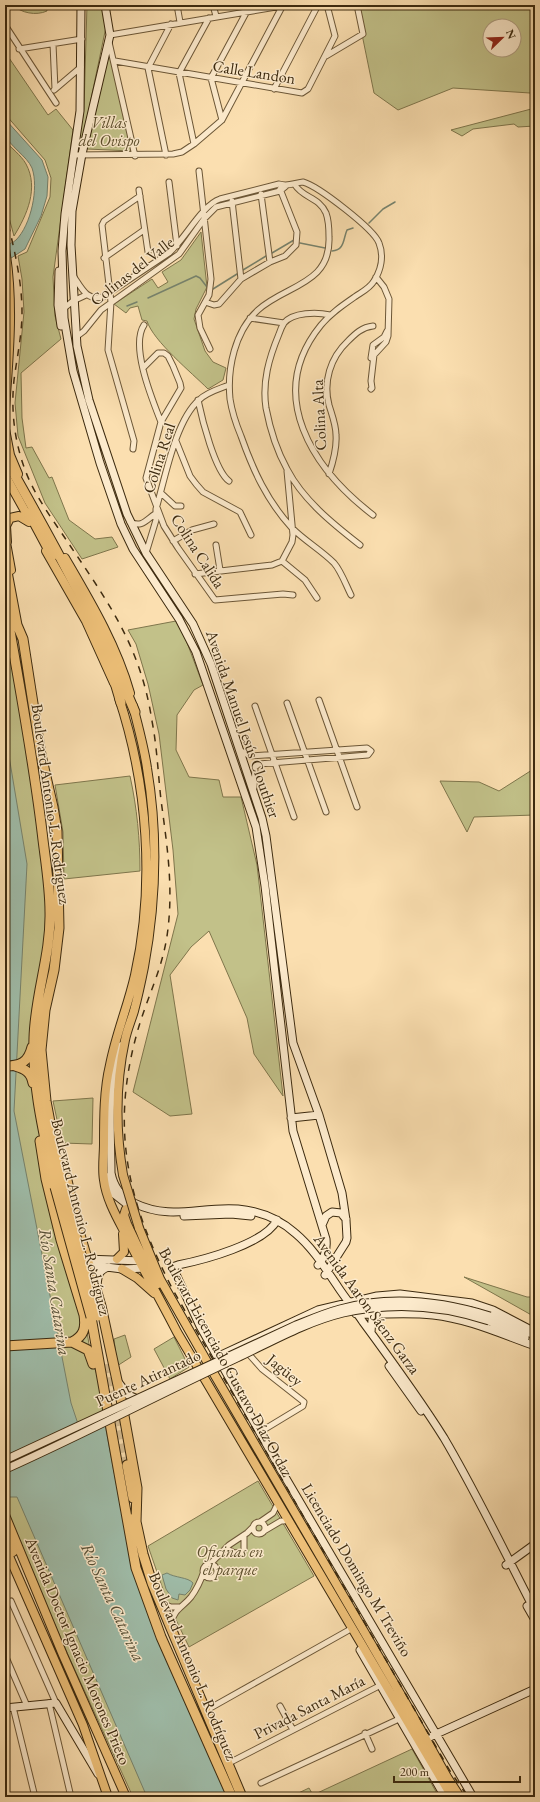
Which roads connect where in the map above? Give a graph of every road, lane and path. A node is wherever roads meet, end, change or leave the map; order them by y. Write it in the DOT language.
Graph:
graph roads {
  1 [pos="81,5"];
  2 [pos="113,5"];
  3 [pos="177,5"];
  4 [pos="213,5"];
  5 [pos="249,5"];
  6 [pos="282,5"];
  7 [pos="318,5"];
  8 [pos="327,5"];
  9 [pos="357,5"];
  10 [pos="105,6"];
  11 [pos="247,11"];
  12 [pos="216,16"];
  13 [pos="209,18"];
  14 [pos="180,22"];
  15 [pos="171,24"];
  16 [pos="5,25"];
  17 [pos="109,37"];
  18 [pos="82,38"];
  19 [pos="53,44"];
  20 [pos="20,49"];
  21 [pos="325,57"];
  22 [pos="115,62"];
  23 [pos="82,67"];
  24 [pos="148,68"];
  25 [pos="179,73"];
  26 [pos="210,78"];
  27 [pos="243,82"];
  28 [pos="55,88"];
  29 [pos="274,89"];
  30 [pos="50,93"];
  31 [pos="56,103"];
  32 [pos="222,120"];
  33 [pos="194,144"];
  34 [pos="166,154"];
  35 [pos="78,155"];
  36 [pos="135,156"];
  37 [pos="199,171"];
  38 [pos="169,182"];
  39 [pos="279,184"];
  40 [pos="295,185"];
  41 [pos="286,186"];
  42 [pos="261,189"];
  43 [pos="140,190"];
  44 [pos="280,191"];
  45 [pos="262,195"];
  46 [pos="140,196"];
  47 [pos="231,196"];
  48 [pos="232,203"];
  49 [pos="204,211"];
  50 [pos="204,219"];
  51 [pos="144,230"];
  52 [pos="177,246"];
  53 [pos="5,249"];
  54 [pos="62,251"];
  55 [pos="148,252"];
  56 [pos="179,254"];
  57 [pos="104,258"];
  58 [pos="270,262"];
  59 [pos="72,274"];
  60 [pos="241,279"];
  61 [pos="375,279"];
  62 [pos="9,286"];
  63 [pos="110,294"];
  64 [pos="86,295"];
  65 [pos="73,301"];
  66 [pos="111,302"];
  67 [pos="205,302"];
  68 [pos="63,309"];
  69 [pos="5,312"];
  70 [pos="330,315"];
  71 [pos="250,318"];
  72 [pos="284,323"];
  73 [pos="144,325"];
  74 [pos="373,326"];
  75 [pos="72,338"];
  76 [pos="210,349"];
  77 [pos="143,368"];
  78 [pos="229,385"];
  79 [pos="198,400"];
  80 [pos="5,408"];
  81 [pos="161,422"];
  82 [pos="5,429"];
  83 [pos="176,441"];
  84 [pos="133,450"];
  85 [pos="5,458"];
  86 [pos="5,467"];
  87 [pos="287,470"];
  88 [pos="329,474"];
  89 [pos="5,475"];
  90 [pos="230,481"];
  91 [pos="161,493"];
  92 [pos="181,506"];
  93 [pos="156,512"];
  94 [pos="373,515"];
  95 [pos="130,522"];
  96 [pos="214,524"];
  97 [pos="33,525"];
  98 [pos="292,527"];
  99 [pos="251,535"];
  100 [pos="5,537"];
  101 [pos="173,541"];
  102 [pos="216,545"];
  103 [pos="360,545"];
  104 [pos="146,553"];
  105 [pos="6,557"];
  106 [pos="282,561"];
  107 [pos="220,570"];
  108 [pos="195,574"];
  109 [pos="351,595"];
  110 [pos="293,596"];
  111 [pos="317,598"];
  112 [pos="5,601"];
  113 [pos="319,700"];
  114 [pos="121,703"];
  115 [pos="287,703"];
  116 [pos="255,706"];
  117 [pos="135,712"];
  118 [pos="239,749"];
  119 [pos="337,750"];
  120 [pos="305,753"];
  121 [pos="272,755"];
  122 [pos="340,758"];
  123 [pos="308,761"];
  124 [pos="275,763"];
  125 [pos="254,793"];
  126 [pos="357,807"];
  127 [pos="326,812"];
  128 [pos="294,817"];
  129 [pos="34,1038"];
  130 [pos="125,1039"];
  131 [pos="5,1066"];
  132 [pos="15,1066"];
  133 [pos="319,1115"];
  134 [pos="291,1118"];
  135 [pos="54,1148"];
  136 [pos="104,1168"];
  137 [pos="58,1186"];
  138 [pos="133,1207"];
  139 [pos="346,1220"];
  140 [pos="120,1222"];
  141 [pos="276,1222"];
  142 [pos="322,1225"];
  143 [pos="61,1240"];
  144 [pos="84,1246"];
  145 [pos="112,1262"];
  146 [pos="89,1263"];
  147 [pos="319,1263"];
  148 [pos="146,1264"];
  149 [pos="122,1269"];
  150 [pos="326,1273"];
  151 [pos="70,1275"];
  152 [pos="97,1289"];
  153 [pos="412,1294"];
  154 [pos="157,1295"];
  155 [pos="340,1297"];
  156 [pos="347,1303"];
  157 [pos="337,1305"];
  158 [pos="412,1313"];
  159 [pos="355,1314"];
  160 [pos="379,1314"];
  161 [pos="94,1317"];
  162 [pos="490,1319"];
  163 [pos="371,1332"];
  164 [pos="535,1332"];
  165 [pos="535,1336"];
  166 [pos="94,1337"];
  167 [pos="72,1342"];
  168 [pos="535,1345"];
  169 [pos="5,1346"];
  170 [pos="246,1351"];
  171 [pos="219,1361"];
  172 [pos="107,1364"];
  173 [pos="210,1367"];
  174 [pos="201,1372"];
  175 [pos="117,1379"];
  176 [pos="104,1397"];
  177 [pos="140,1400"];
  178 [pos="123,1408"];
  179 [pos="111,1420"];
  180 [pos="126,1420"];
  181 [pos="260,1432"];
  182 [pos="5,1460"];
  183 [pos="255,1464"];
  184 [pos="127,1465"];
  185 [pos="5,1469"];
  186 [pos="273,1477"];
  187 [pos="276,1507"];
  188 [pos="5,1515"];
  189 [pos="284,1521"];
  190 [pos="136,1522"];
  191 [pos="260,1522"];
  192 [pos="253,1527"];
  193 [pos="264,1531"];
  194 [pos="5,1534"];
  195 [pos="246,1534"];
  196 [pos="256,1534"];
  197 [pos="535,1544"];
  198 [pos="5,1547"];
  199 [pos="226,1548"];
  200 [pos="220,1555"];
  201 [pos="508,1564"];
  202 [pos="214,1565"];
  203 [pos="204,1571"];
  204 [pos="210,1577"];
  205 [pos="200,1583"];
  206 [pos="11,1601"];
  207 [pos="160,1602"];
  208 [pos="180,1606"];
  209 [pos="535,1611"];
  210 [pos="535,1620"];
  211 [pos="170,1627"];
  212 [pos="349,1630"];
  213 [pos="5,1654"];
  214 [pos="63,1655"];
  215 [pos="381,1685"];
  216 [pos="535,1688"];
  217 [pos="52,1703"];
  218 [pos="27,1706"];
  219 [pos="280,1706"];
  220 [pos="13,1707"];
  221 [pos="5,1708"];
  222 [pos="205,1711"];
  223 [pos="399,1719"];
  224 [pos="293,1730"];
  225 [pos="365,1733"];
  226 [pos="437,1734"];
  227 [pos="423,1741"];
  228 [pos="372,1749"];
  229 [pos="227,1764"];
  230 [pos="102,1780"];
  231 [pos="261,1783"];
  232 [pos="5,1788"];
  233 [pos="6,1797"];
  234 [pos="35,1797"];
  235 [pos="71,1797"];
  236 [pos="108,1797"];
  237 [pos="126,1797"];
  238 [pos="232,1797"];
  239 [pos="242,1797"];
  240 [pos="445,1797"];
  241 [pos="452,1797"];
  242 [pos="460,1797"];
  243 [pos="473,1797"];
  1 -- 18 [label="main road, Avenida Manuel Jesús Clouthier"];
  2 -- 10 [label="street"];
  3 -- 14 [label="street"];
  4 -- 12 [label="street"];
  5 -- 11 [label="street"];
  6 -- 11 [label="street"];
  6 -- 27 [label="street"];
  7 -- 29 [label="street"];
  8 -- 21 [label="street"];
  9 -- 21 [label="street, Calle Landon"];
  10 -- 17 [label="main road, Avenida Manuel Jesús Clouthier"];
  11 -- 12 [label="street"];
  11 -- 26 [label="street"];
  12 -- 13 [label="street"];
  13 -- 14 [label="street"];
  13 -- 25 [label="street"];
  14 -- 15 [label="street"];
  15 -- 17 [label="street"];
  15 -- 24 [label="street"];
  16 -- 20 [label="street"];
  17 -- 22 [label="street"];
  17 -- 35 [label="main road, Avenida Manuel Jesús Clouthier"];
  18 -- 19 [label="street"];
  18 -- 23 [label="main road, Avenida Manuel Jesús Clouthier"];
  19 -- 20 [label="street"];
  19 -- 28 [label="street"];
  20 -- 30 [label="street"];
  21 -- 29 [label="street, Calle Landon"];
  22 -- 24 [label="street, Calle Landon"];
  22 -- 36 [label="street"];
  23 -- 28 [label="street"];
  23 -- 35 [label="main road, Avenida Manuel Jesús Clouthier"];
  24 -- 25 [label="street, Calle Landon"];
  24 -- 34 [label="street"];
  25 -- 26 [label="street, Calle Landon"];
  25 -- 33 [label="street"];
  26 -- 27 [label="street, Calle Landon"];
  26 -- 32 [label="street"];
  27 -- 29 [label="street, Calle Landon"];
  27 -- 32 [label="street"];
  28 -- 30 [label="street"];
  30 -- 31 [label="street"];
  32 -- 33 [label="street"];
  33 -- 34 [label="street"];
  34 -- 36 [label="street"];
  35 -- 36 [label="street"];
  35 -- 54 [label="main road, Avenida Manuel Jesús Clouthier"];
  35 -- 59 [label="main road, Avenida Manuel Jesús Clouthier"];
  37 -- 49 [label="street"];
  38 -- 52 [label="street"];
  39 -- 41 [label="street"];
  39 -- 42 [label="street, Colinas del Valle"];
  39 -- 44 [label="street"];
  40 -- 41 [label="street"];
  40 -- 61 [label="street"];
  40 -- 71 [label="street"];
  41 -- 44 [label="street, Colinas del Valle"];
  42 -- 45 [label="street"];
  42 -- 47 [label="street, Colinas del Valle"];
  43 -- 46 [label="street"];
  44 -- 45 [label="street, Colinas del Valle"];
  44 -- 58 [label="street"];
  45 -- 48 [label="street, Colinas del Valle"];
  45 -- 58 [label="street"];
  46 -- 51 [label="street"];
  46 -- 57 [label="street"];
  47 -- 48 [label="street"];
  47 -- 49 [label="street, Colinas del Valle"];
  48 -- 50 [label="street, Colinas del Valle"];
  48 -- 60 [label="street"];
  49 -- 50 [label="street"];
  49 -- 52 [label="street, Colinas del Valle"];
  50 -- 56 [label="street, Colinas del Valle"];
  50 -- 67 [label="street"];
  51 -- 55 [label="street"];
  51 -- 57 [label="street"];
  52 -- 56 [label="street"];
  52 -- 63 [label="street, Colinas del Valle"];
  53 -- 62 [label="main road"];
  54 -- 68 [label="main road, Avenida Manuel Jesús Clouthier"];
  54 -- 75 [label="main road"];
  56 -- 66 [label="street, Colinas del Valle"];
  57 -- 63 [label="street"];
  58 -- 60 [label="street"];
  59 -- 64 [label="street, Colinas del Valle"];
  59 -- 65 [label="main road, Avenida Manuel Jesús Clouthier"];
  60 -- 67 [label="street"];
  61 -- 61 [label="street"];
  61 -- 70 [label="street"];
  62 -- 69 [label="main road"];
  62 -- 80 [label="main road"];
  63 -- 64 [label="street, Colinas del Valle"];
  63 -- 66 [label="street"];
  64 -- 65 [label="street, Colinas del Valle"];
  65 -- 68 [label="street, Colinas del Valle"];
  65 -- 75 [label="main road, Avenida Manuel Jesús Clouthier"];
  66 -- 75 [label="street, Colinas del Valle"];
  66 -- 84 [label="street"];
  67 -- 76 [label="street"];
  68 -- 75 [label="main road, Avenida Manuel Jesús Clouthier"];
  70 -- 72 [label="street"];
  70 -- 88 [label="street"];
  71 -- 72 [label="street"];
  71 -- 78 [label="street"];
  72 -- 87 [label="street"];
  73 -- 77 [label="street"];
  74 -- 88 [label="street, Colina Alta"];
  75 -- 95 [label="main road, Avenida Manuel Jesús Clouthier"];
  75 -- 134 [label="main road, Avenida Manuel Jesús Clouthier"];
  77 -- 81 [label="street"];
  77 -- 81 [label="street, Colina Calida"];
  78 -- 79 [label="street, Colina Real"];
  78 -- 98 [label="street"];
  79 -- 83 [label="street, Colina Real"];
  79 -- 90 [label="street"];
  81 -- 93 [label="street, Colina Calida"];
  82 -- 117 [label="main road, Boulevard Licenciado Gustavo Díaz Ordaz"];
  83 -- 91 [label="street, Colina Real"];
  83 -- 99 [label="street"];
  85 -- 117 [label="highway"];
  86 -- 114 [label="highway"];
  87 -- 98 [label="street"];
  87 -- 103 [label="street"];
  88 -- 94 [label="street"];
  89 -- 97 [label="main road, Boulevard Licenciado Gustavo Díaz Ordaz"];
  91 -- 92 [label="street"];
  91 -- 93 [label="street, Colina Real"];
  93 -- 95 [label="street, Colina Real"];
  93 -- 101 [label="street, Colina Calida"];
  93 -- 104 [label="street, Colina Real"];
  95 -- 104 [label="main road, Avenida Manuel Jesús Clouthier"];
  96 -- 101 [label="street"];
  97 -- 105 [label="main road"];
  97 -- 114 [label="main road, Boulevard Licenciado Gustavo Díaz Ordaz"];
  98 -- 106 [label="street"];
  98 -- 109 [label="street"];
  100 -- 105 [label="main road"];
  101 -- 108 [label="street, Colina Calida"];
  102 -- 107 [label="street"];
  104 -- 118 [label="main road, Avenida Manuel Jesús Clouthier"];
  105 -- 135 [label="highway, Boulevard Antonio L. Rodríguez"];
  106 -- 107 [label="street"];
  106 -- 111 [label="street"];
  107 -- 108 [label="street"];
  108 -- 110 [label="street, Colina Calida"];
  112 -- 129 [label="highway, Boulevard Antonio L. Rodríguez"];
  113 -- 119 [label="street"];
  114 -- 136 [label="main road, Boulevard Licenciado Gustavo Díaz Ordaz"];
  115 -- 120 [label="street"];
  116 -- 121 [label="street"];
  117 -- 130 [label="main road, Boulevard Licenciado Gustavo Díaz Ordaz"];
  118 -- 121 [label="street"];
  118 -- 125 [label="main road, Avenida Manuel Jesús Clouthier"];
  119 -- 120 [label="street"];
  119 -- 122 [label="street"];
  119 -- 122 [label="street"];
  120 -- 121 [label="street"];
  120 -- 123 [label="street"];
  121 -- 124 [label="street"];
  122 -- 123 [label="street"];
  122 -- 126 [label="street"];
  123 -- 124 [label="street"];
  123 -- 127 [label="street"];
  124 -- 125 [label="street"];
  124 -- 128 [label="street"];
  125 -- 133 [label="main road, Avenida Manuel Jesús Clouthier"];
  129 -- 132 [label="highway"];
  129 -- 137 [label="highway, Boulevard Antonio L. Rodríguez"];
  130 -- 141 [label="main road, Avenida Aarón Sáenz Garza"];
  130 -- 148 [label="main road, Boulevard Licenciado Gustavo Díaz Ordaz, bridge"];
  131 -- 132 [label="highway"];
  132 -- 143 [label="highway"];
  133 -- 134 [label="main road"];
  133 -- 139 [label="main road, Avenida Manuel Jesús Clouthier"];
  134 -- 142 [label="main road, Avenida Manuel Jesús Clouthier"];
  135 -- 137 [label="highway, Boulevard Antonio L. Rodríguez"];
  135 -- 144 [label="highway"];
  136 -- 138 [label="main road, Avenida Aarón Sáenz Garza"];
  136 -- 140 [label="main road, Boulevard Licenciado Gustavo Díaz Ordaz"];
  137 -- 161 [label="highway, Boulevard Antonio L. Rodríguez, bridge"];
  138 -- 141 [label="main road, Avenida Aarón Sáenz Garza"];
  138 -- 148 [label="main road"];
  139 -- 142 [label="main road"];
  139 -- 150 [label="main road, Avenida Manuel Jesús Clouthier"];
  140 -- 145 [label="main road"];
  140 -- 148 [label="main road, Boulevard Licenciado Gustavo Díaz Ordaz"];
  141 -- 147 [label="main road, Avenida Aarón Sáenz Garza"];
  141 -- 171 [label="main road, Licenciado Domingo M Treviño"];
  142 -- 147 [label="main road, Avenida Manuel Jesús Clouthier"];
  143 -- 146 [label="main road"];
  143 -- 151 [label="highway"];
  144 -- 145 [label="main road"];
  144 -- 146 [label="highway"];
  145 -- 146 [label="main road"];
  145 -- 148 [label="main road"];
  145 -- 149 [label="main road"];
  145 -- 152 [label="main road"];
  146 -- 151 [label="main road"];
  146 -- 152 [label="highway"];
  147 -- 150 [label="main road, Avenida Aarón Sáenz Garza"];
  148 -- 149 [label="main road"];
  148 -- 154 [label="main road, Boulevard Licenciado Gustavo Díaz Ordaz"];
  148 -- 173 [label="main road, Boulevard Licenciado Gustavo Díaz Ordaz"];
  149 -- 154 [label="main road"];
  150 -- 155 [label="main road, Avenida Aarón Sáenz Garza"];
  150 -- 156 [label="main road, Avenida Aarón Sáenz Garza"];
  151 -- 167 [label="highway"];
  152 -- 175 [label="highway"];
  153 -- 156 [label="main road"];
  153 -- 158 [label="main road"];
  153 -- 164 [label="main road"];
  154 -- 174 [label="main road, Boulevard Licenciado Gustavo Díaz Ordaz"];
  155 -- 156 [label="main road, Avenida Aarón Sáenz Garza"];
  155 -- 157 [label="main road"];
  156 -- 157 [label="main road"];
  156 -- 159 [label="main road, Avenida Aarón Sáenz Garza"];
  157 -- 171 [label="main road"];
  158 -- 160 [label="main road"];
  158 -- 168 [label="main road"];
  159 -- 160 [label="main road"];
  159 -- 163 [label="main road, Avenida Aarón Sáenz Garza"];
  159 -- 170 [label="main road"];
  159 -- 201 [label="main road, Avenida Aarón Sáenz Garza"];
  160 -- 163 [label="main road"];
  161 -- 166 [label="highway, Boulevard Antonio L. Rodríguez"];
  161 -- 172 [label="highway, Boulevard Antonio L. Rodríguez"];
  162 -- 165 [label="main road"];
  162 -- 168 [label="main road"];
  162 -- 179 [label="main road, Puente Atirantado, bridge"];
  162 -- 182 [label="main road, Puente Atirantado, bridge"];
  163 -- 201 [label="main road, Avenida Aarón Sáenz Garza"];
  166 -- 176 [label="highway, Boulevard Antonio L. Rodríguez"];
  166 -- 178 [label="highway"];
  167 -- 169 [label="highway"];
  167 -- 176 [label="highway"];
  170 -- 171 [label="main road"];
  170 -- 181 [label="street, Jagüey"];
  171 -- 173 [label="main road"];
  171 -- 181 [label="main road, Licenciado Domingo M Treviño"];
  173 -- 174 [label="main road"];
  173 -- 186 [label="main road, Boulevard Licenciado Gustavo Díaz Ordaz"];
  174 -- 177 [label="main road"];
  174 -- 183 [label="main road, Boulevard Licenciado Gustavo Díaz Ordaz"];
  175 -- 177 [label="main road"];
  175 -- 178 [label="highway"];
  176 -- 179 [label="highway, Boulevard Antonio L. Rodríguez"];
  177 -- 178 [label="main road"];
  178 -- 179 [label="highway"];
  178 -- 180 [label="highway"];
  179 -- 180 [label="highway"];
  179 -- 185 [label="main road, Puente Atirantado, bridge"];
  179 -- 238 [label="highway, Boulevard Antonio L. Rodríguez"];
  180 -- 190 [label="highway"];
  181 -- 226 [label="main road, Licenciado Domingo M Treviño"];
  183 -- 186 [label="main road"];
  183 -- 187 [label="main road, Boulevard Licenciado Gustavo Díaz Ordaz"];
  183 -- 227 [label="main road, Boulevard Licenciado Gustavo Díaz Ordaz"];
  184 -- 190 [label="highway, Boulevard Antonio L. Rodríguez"];
  186 -- 227 [label="main road, Boulevard Licenciado Gustavo Díaz Ordaz"];
  187 -- 189 [label="main road, Boulevard Licenciado Gustavo Díaz Ordaz"];
  187 -- 191 [label="street"];
  188 -- 214 [label="main road, Avenida Doctor Ignacio Morones Prieto"];
  189 -- 193 [label="street"];
  189 -- 212 [label="main road, Boulevard Licenciado Gustavo Díaz Ordaz"];
  190 -- 207 [label="highway, Boulevard Antonio L. Rodríguez"];
  191 -- 192 [label="street"];
  191 -- 193 [label="street"];
  192 -- 195 [label="street"];
  192 -- 196 [label="street"];
  193 -- 196 [label="street"];
  194 -- 214 [label="main road"];
  195 -- 196 [label="street"];
  195 -- 199 [label="street"];
  195 -- 199 [label="street"];
  197 -- 201 [label="main road"];
  198 -- 230 [label="main road, Avenida Doctor Ignacio Morones Prieto"];
  199 -- 200 [label="street"];
  200 -- 202 [label="street"];
  200 -- 202 [label="street"];
  201 -- 209 [label="main road, Avenida Aarón Sáenz Garza"];
  201 -- 210 [label="main road, Avenida Aarón Sáenz Garza"];
  202 -- 203 [label="street"];
  202 -- 204 [label="street"];
  203 -- 204 [label="street"];
  203 -- 205 [label="street"];
  204 -- 205 [label="street"];
  205 -- 208 [label="street"];
  206 -- 217 [label="street"];
  207 -- 208 [label="street"];
  207 -- 211 [label="highway, Boulevard Antonio L. Rodríguez"];
  208 -- 211 [label="street"];
  211 -- 222 [label="highway, Boulevard Antonio L. Rodríguez"];
  212 -- 215 [label="main road, Boulevard Licenciado Gustavo Díaz Ordaz"];
  212 -- 222 [label="street"];
  213 -- 218 [label="street"];
  214 -- 237 [label="main road, Avenida Doctor Ignacio Morones Prieto"];
  215 -- 223 [label="main road, Boulevard Licenciado Gustavo Díaz Ordaz"];
  215 -- 224 [label="street, Privada Santa María"];
  216 -- 226 [label="main road"];
  217 -- 218 [label="main road"];
  217 -- 230 [label="main road"];
  217 -- 235 [label="street"];
  218 -- 220 [label="main road"];
  219 -- 224 [label="street"];
  220 -- 221 [label="main road"];
  220 -- 234 [label="street"];
  222 -- 229 [label="highway, Boulevard Antonio L. Rodríguez"];
  223 -- 225 [label="street"];
  223 -- 240 [label="main road, Boulevard Licenciado Gustavo Díaz Ordaz"];
  224 -- 229 [label="street, Privada Santa María"];
  225 -- 228 [label="street"];
  225 -- 231 [label="street"];
  226 -- 227 [label="main road"];
  226 -- 243 [label="main road, Licenciado Domingo M Treviño"];
  227 -- 241 [label="main road, Boulevard Licenciado Gustavo Díaz Ordaz"];
  227 -- 242 [label="main road, Boulevard Licenciado Gustavo Díaz Ordaz"];
  229 -- 239 [label="highway, Boulevard Antonio L. Rodríguez"];
  230 -- 236 [label="main road, Avenida Doctor Ignacio Morones Prieto"];
  232 -- 233 [label="street"];
}
